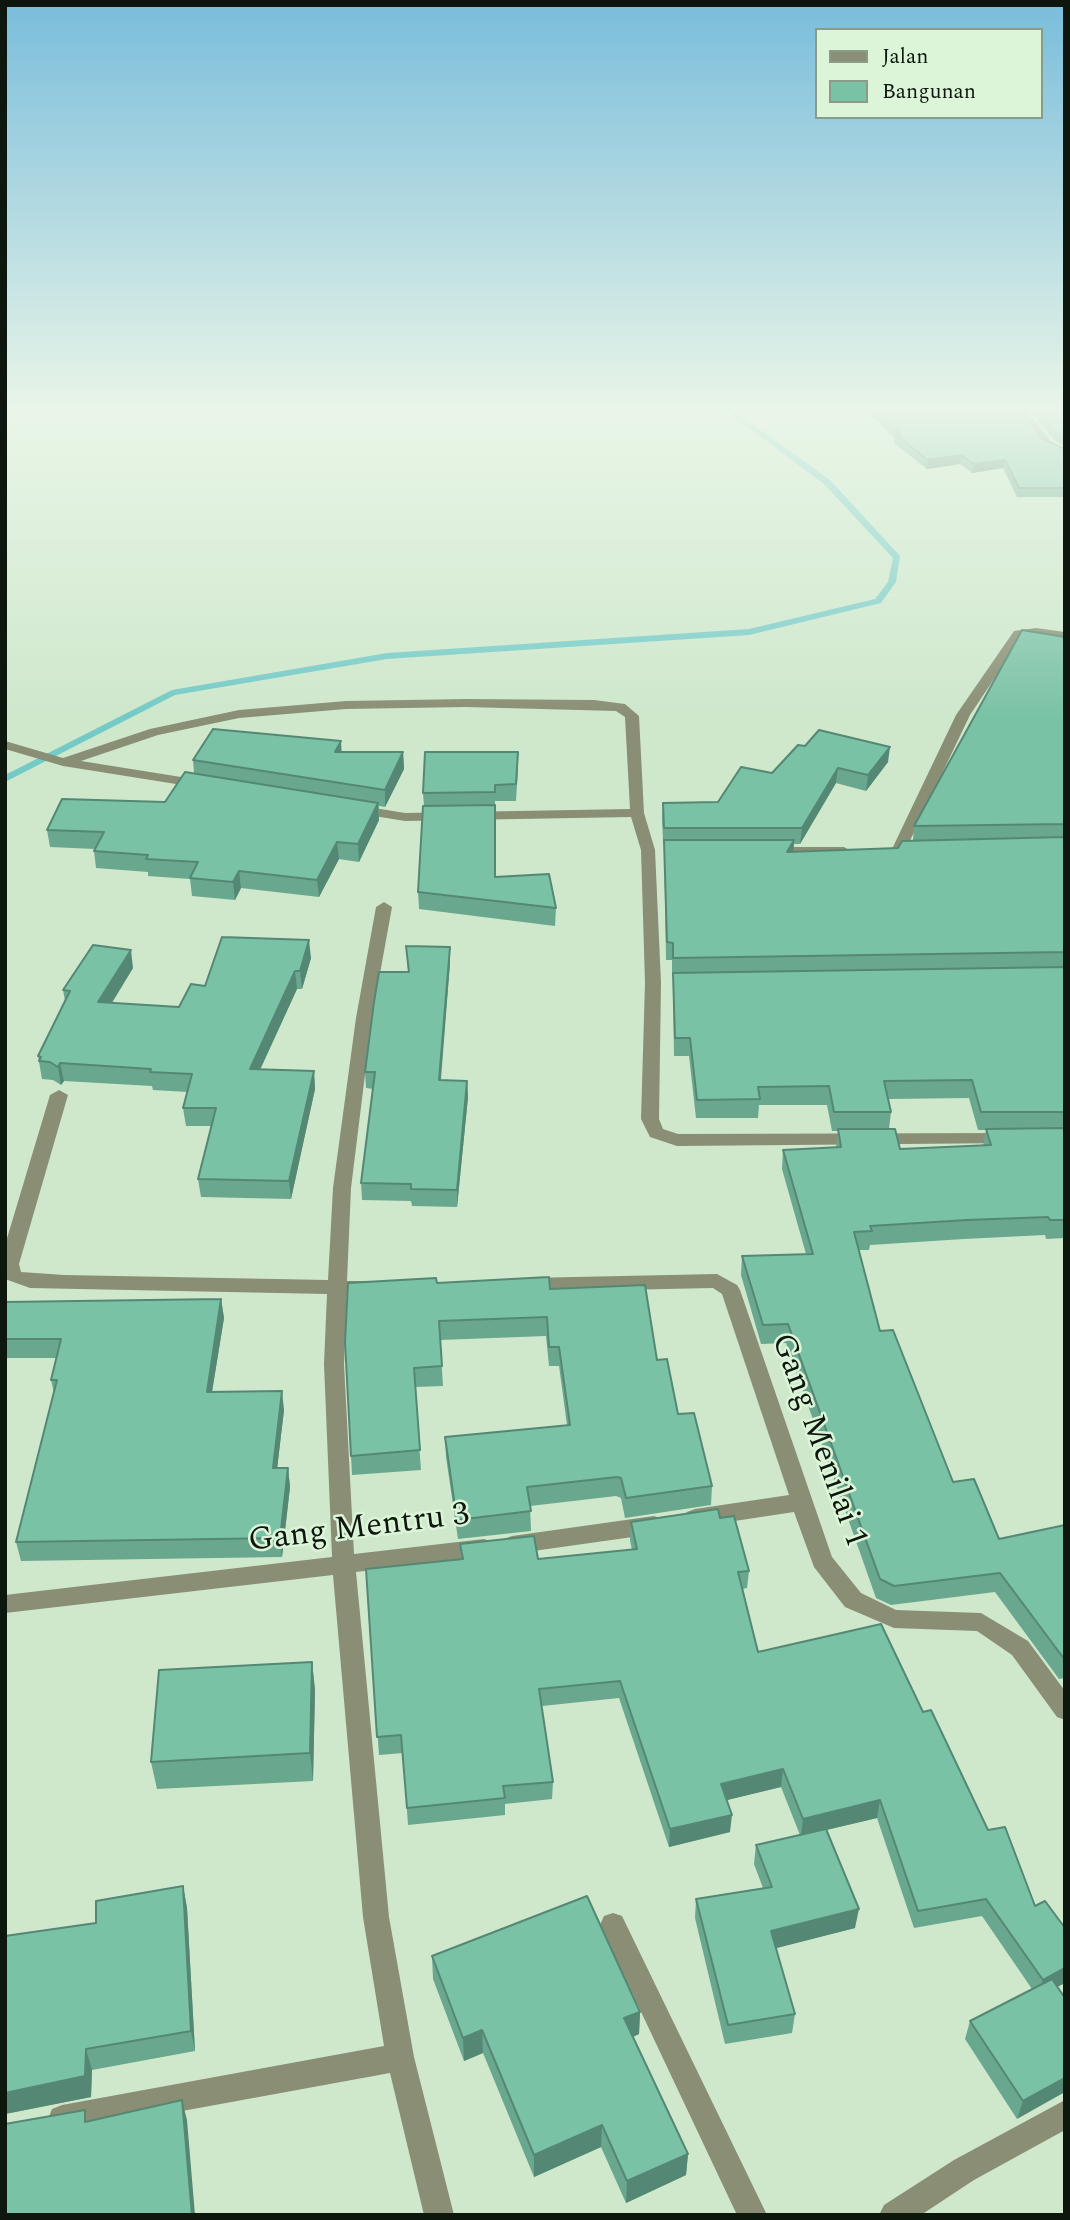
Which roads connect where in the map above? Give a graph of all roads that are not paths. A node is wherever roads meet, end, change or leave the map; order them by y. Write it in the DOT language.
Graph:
graph roads {
  1 [pos="1065,636"];
  2 [pos="5,745"];
  3 [pos="58,760"];
  4 [pos="214,786"];
  5 [pos="337,806"];
  6 [pos="637,813"];
  7 [pos="759,850"];
  8 [pos="856,851"];
  9 [pos="897,851"];
  10 [pos="384,907"];
  11 [pos="59,1094"];
  12 [pos="1023,1139"];
  13 [pos="502,1285"];
  14 [pos="392,1287"];
  15 [pos="337,1288"];
  16 [pos="802,1502"];
  17 [pos="344,1565"];
  18 [pos="5,1604"];
  19 [pos="1065,1710"];
  20 [pos="613,1925"];
  21 [pos="400,2057"];
  22 [pos="1065,2114"];
  23 [pos="32,2124"];
  24 [pos="439,2215"];
  25 [pos="752,2215"];
  26 [pos="894,2215"];
  1 -- 9 [label="street"];
  2 -- 3 [label="street"];
  3 -- 4 [label="street"];
  3 -- 6 [label="street"];
  5 -- 6 [label="street"];
  6 -- 12 [label="street"];
  7 -- 8 [label="street"];
  10 -- 15 [label="street"];
  11 -- 15 [label="street"];
  13 -- 16 [label="street, Gang Menilai 1"];
  14 -- 15 [label="street"];
  15 -- 17 [label="street"];
  16 -- 17 [label="street, Gang Mentru 3"];
  16 -- 19 [label="street, Gang Menilai 1"];
  17 -- 18 [label="street, Gang Mentru 3"];
  17 -- 21 [label="street"];
  20 -- 25 [label="street"];
  21 -- 23 [label="street"];
  21 -- 24 [label="street"];
  22 -- 26 [label="street"];
}
